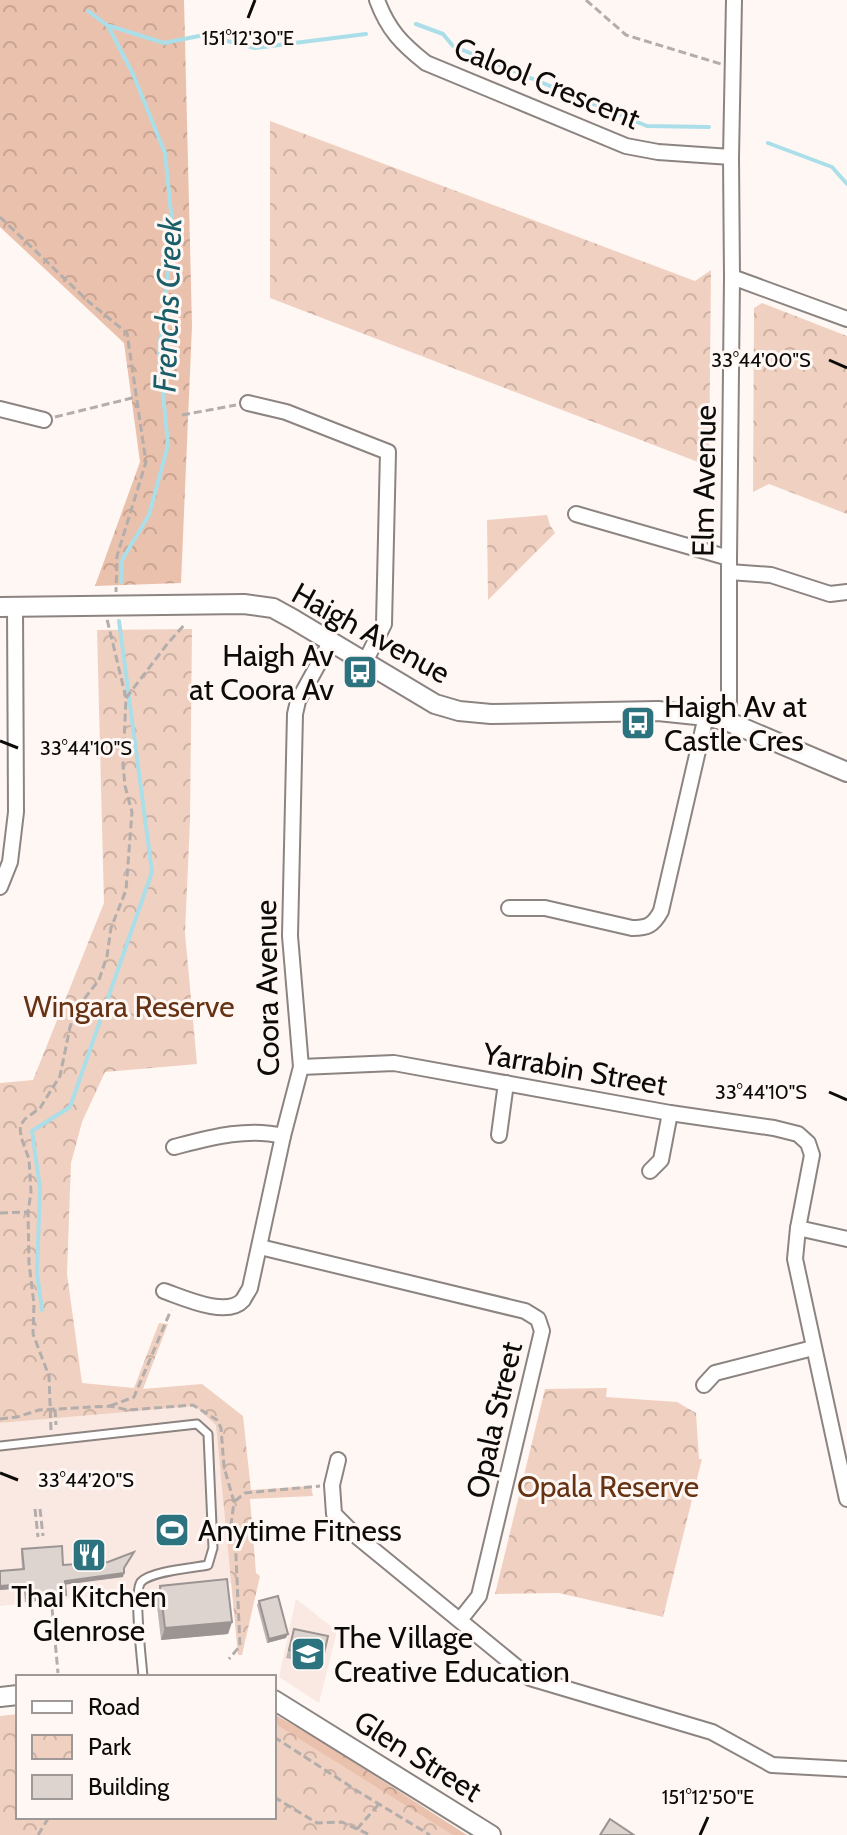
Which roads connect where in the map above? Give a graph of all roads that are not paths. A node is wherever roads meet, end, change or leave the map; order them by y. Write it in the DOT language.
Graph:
graph roads {
  1 [pos="377,0"];
  2 [pos="734,0"];
  3 [pos="731,157"];
  4 [pos="732,277"];
  5 [pos="847,319"];
  6 [pos="248,403"];
  7 [pos="0,409"];
  8 [pos="44,420"];
  9 [pos="576,514"];
  10 [pos="729,565"];
  11 [pos="847,592"];
  12 [pos="7,607"];
  13 [pos="331,641"];
  14 [pos="365,662"];
  15 [pos="706,716"];
  16 [pos="729,722"];
  17 [pos="847,772"];
  18 [pos="0,812"];
  19 [pos="16,812"];
  20 [pos="0,887"];
  21 [pos="509,908"];
  22 [pos="301,1067"];
  23 [pos="506,1083"];
  24 [pos="670,1113"];
  25 [pos="499,1135"];
  26 [pos="283,1136"];
  27 [pos="174,1147"];
  28 [pos="650,1171"];
  29 [pos="798,1228"];
  30 [pos="847,1239"];
  31 [pos="260,1247"];
  32 [pos="170,1293"];
  33 [pos="813,1348"];
  34 [pos="704,1385"];
  35 [pos="0,1446"];
  36 [pos="338,1460"];
  37 [pos="847,1499"];
  38 [pos="460,1620"];
  39 [pos="143,1675"];
  40 [pos="276,1701"];
  41 [pos="847,1769"];
  42 [pos="491,1835"];
  1 -- 3 [label="street, Calool Crescent"];
  2 -- 3 [label="street, Elm Avenue"];
  3 -- 4 [label="street, Elm Avenue"];
  4 -- 5 [label="street"];
  4 -- 10 [label="street, Elm Avenue"];
  6 -- 14 [label="street"];
  7 -- 8 [label="street"];
  9 -- 10 [label="street"];
  10 -- 11 [label="street"];
  10 -- 16 [label="street, Elm Avenue"];
  12 -- 13 [label="street, Haigh Avenue"];
  12 -- 19 [label="street"];
  13 -- 14 [label="street, Haigh Avenue"];
  13 -- 22 [label="street, Coora Avenue"];
  14 -- 15 [label="street, Haigh Avenue"];
  15 -- 16 [label="street, Haigh Avenue"];
  15 -- 21 [label="street"];
  16 -- 17 [label="street, Haigh Avenue"];
  18 -- 19 [label="street"];
  19 -- 20 [label="street"];
  22 -- 23 [label="street, Yarrabin Street"];
  22 -- 26 [label="street, Coora Avenue"];
  23 -- 24 [label="street, Yarrabin Street"];
  23 -- 25 [label="street"];
  24 -- 28 [label="street"];
  24 -- 29 [label="street, Yarrabin Street"];
  26 -- 27 [label="street"];
  26 -- 31 [label="street, Coora Avenue"];
  29 -- 30 [label="street"];
  29 -- 33 [label="street, Yarrabin Street"];
  31 -- 32 [label="street, Coora Avenue"];
  31 -- 38 [label="street, Opala Street"];
  33 -- 34 [label="street"];
  33 -- 37 [label="street, Yarrabin Street"];
  35 -- 39 [label="lane"];
  36 -- 38 [label="street"];
  38 -- 41 [label="street"];
  40 -- 42 [label="street, Glen Street"];
}
